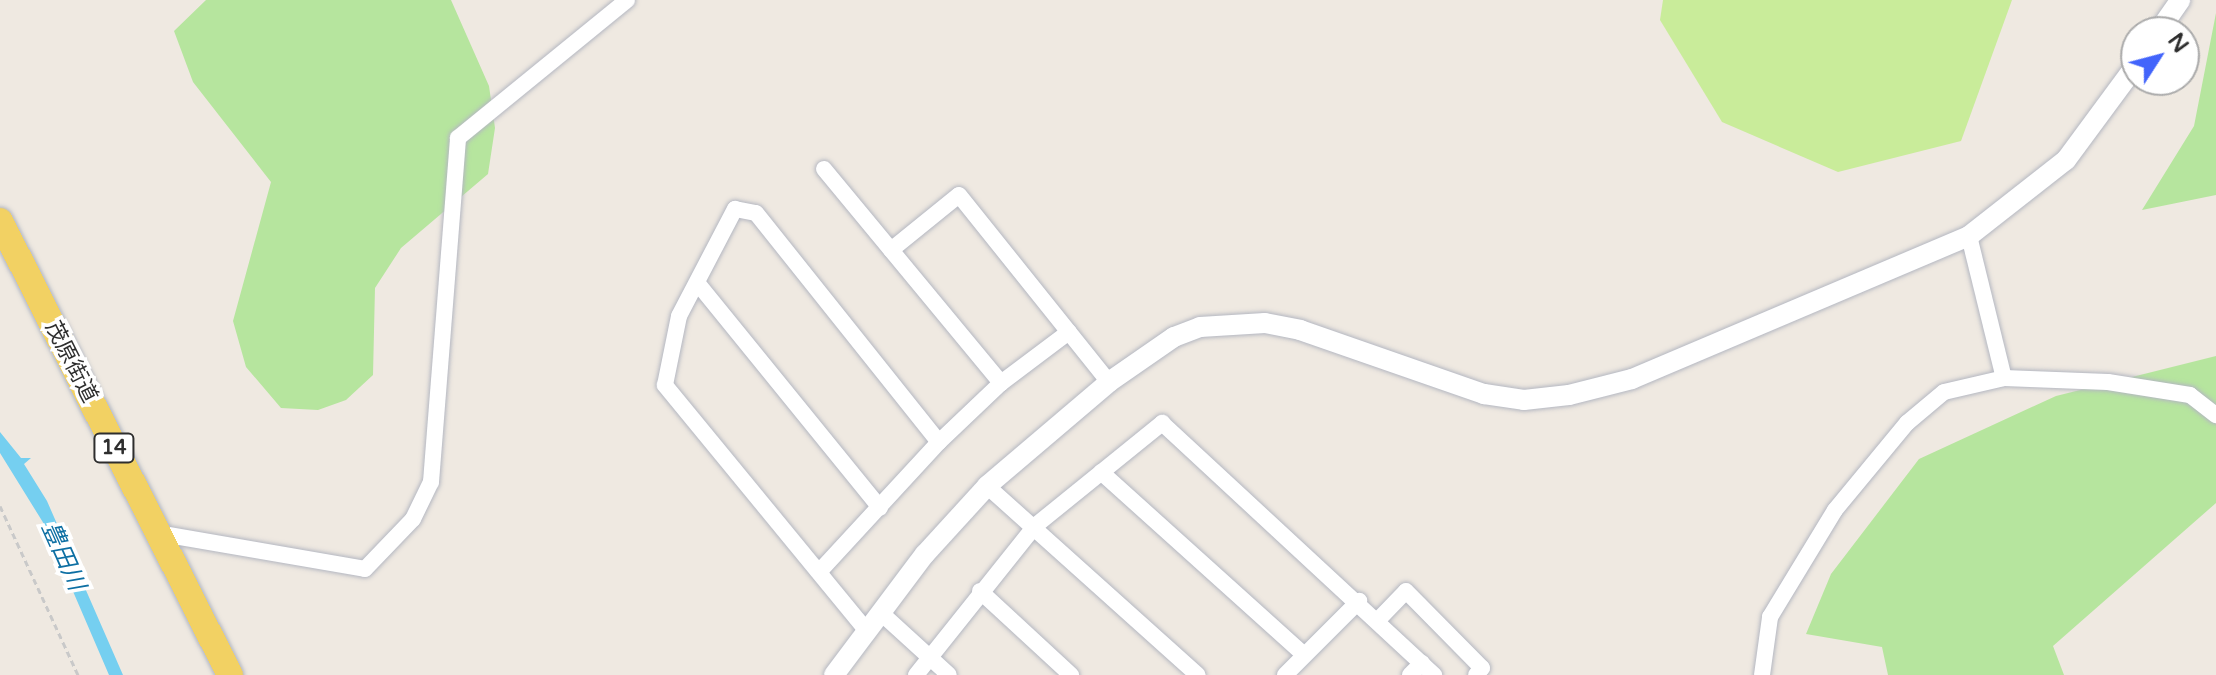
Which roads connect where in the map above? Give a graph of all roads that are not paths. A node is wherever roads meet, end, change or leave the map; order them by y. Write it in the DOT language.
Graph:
graph roads {
  1 [pos="627,0"];
  2 [pos="2120,87"];
  3 [pos="824,169"];
  4 [pos="0,221"];
  5 [pos="1969,236"];
  6 [pos="891,250"];
  7 [pos="699,285"];
  8 [pos="1069,332"];
  9 [pos="2004,378"];
  10 [pos="1109,382"];
  11 [pos="1001,383"];
  12 [pos="2216,415"];
  13 [pos="939,442"];
  14 [pos="1101,472"];
  15 [pos="987,486"];
  16 [pos="880,508"];
  17 [pos="1035,526"];
  18 [pos="157,533"];
  19 [pos="819,572"];
  20 [pos="980,591"];
  21 [pos="1359,601"];
  22 [pos="880,612"];
  23 [pos="1378,620"];
  24 [pos="866,630"];
  25 [pos="1304,655"];
  26 [pos="929,658"];
  27 [pos="1422,671"];
  28 [pos="230,675"];
  29 [pos="834,675"];
  30 [pos="916,675"];
  31 [pos="949,675"];
  32 [pos="1071,675"];
  33 [pos="1198,675"];
  34 [pos="1285,675"];
  35 [pos="1476,675"];
  36 [pos="1762,675"];
  1 -- 18 [label="street"];
  2 -- 5 [label="street"];
  3 -- 6 [label="street"];
  4 -- 18 [label="main road, 茂原街道 / 14"];
  5 -- 9 [label="street"];
  5 -- 10 [label="street"];
  6 -- 8 [label="street"];
  6 -- 11 [label="street"];
  7 -- 13 [label="street"];
  7 -- 16 [label="street"];
  7 -- 19 [label="street"];
  8 -- 10 [label="street"];
  8 -- 11 [label="street"];
  9 -- 12 [label="street"];
  9 -- 36 [label="street"];
  10 -- 15 [label="street"];
  11 -- 13 [label="street"];
  13 -- 16 [label="street"];
  14 -- 17 [label="street"];
  14 -- 21 [label="street"];
  14 -- 25 [label="street"];
  15 -- 17 [label="street"];
  15 -- 22 [label="street"];
  16 -- 19 [label="street"];
  17 -- 20 [label="street"];
  17 -- 33 [label="street"];
  18 -- 28 [label="main road, 茂原街道 / 14"];
  19 -- 24 [label="street"];
  20 -- 26 [label="street"];
  20 -- 32 [label="street"];
  21 -- 23 [label="street"];
  21 -- 25 [label="street"];
  22 -- 24 [label="street"];
  22 -- 26 [label="street"];
  23 -- 27 [label="street"];
  23 -- 35 [label="street"];
  24 -- 29 [label="street"];
  25 -- 34 [label="street"];
  26 -- 30 [label="street"];
  26 -- 31 [label="street"];
}
